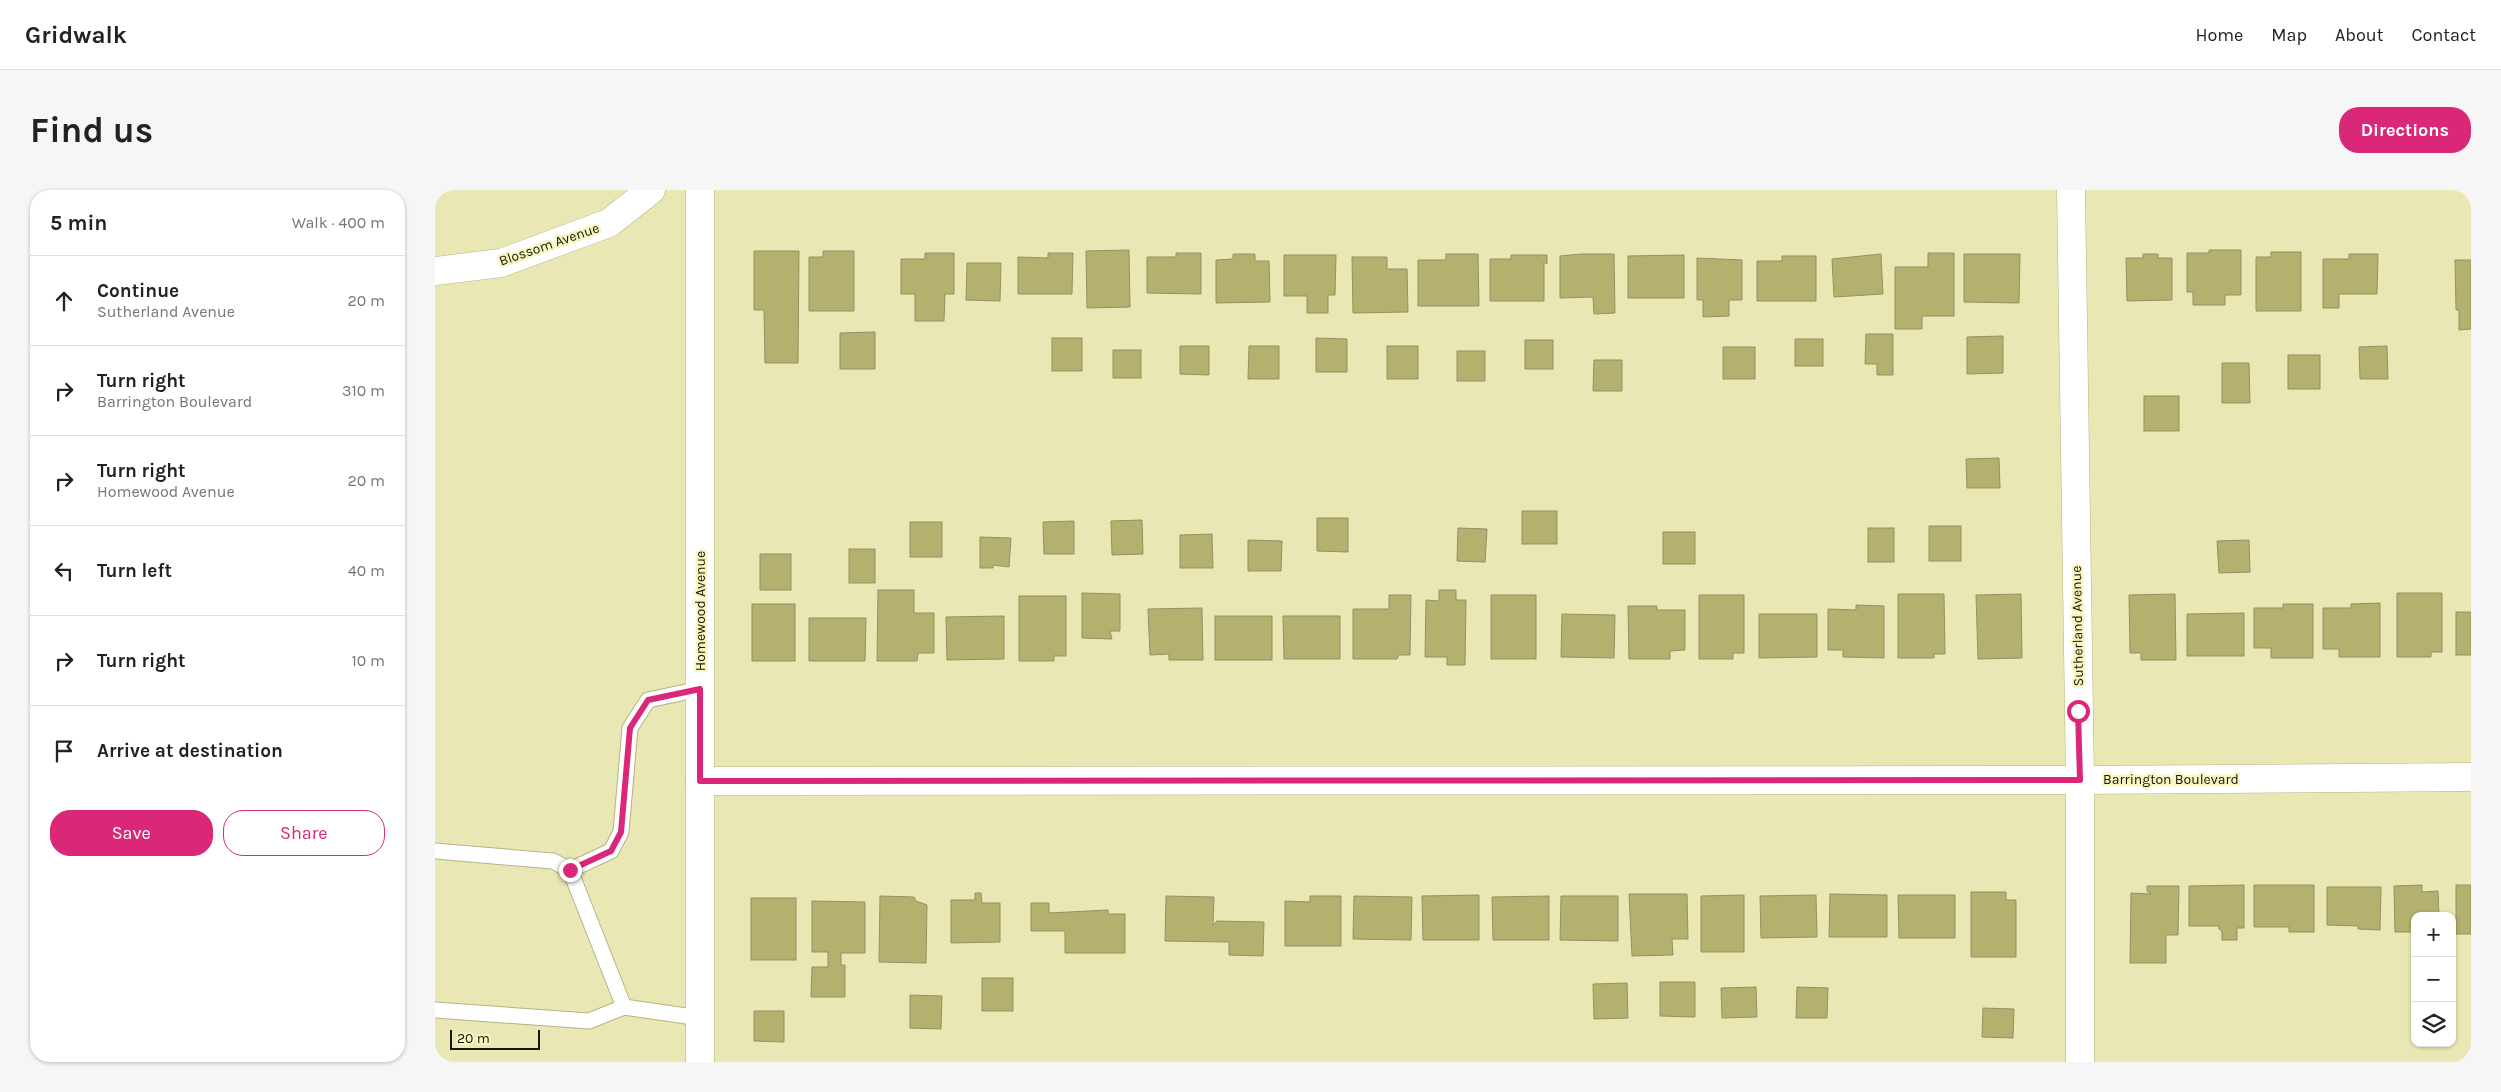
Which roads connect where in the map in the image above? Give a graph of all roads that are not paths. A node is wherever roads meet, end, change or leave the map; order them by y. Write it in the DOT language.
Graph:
graph roads {
  1 [pos="651,190"];
  2 [pos="700,190"];
  3 [pos="2071,190"];
  4 [pos="435,270"];
  5 [pos="700,689"];
  6 [pos="2471,777"];
  7 [pos="2080,780"];
  8 [pos="700,781"];
  9 [pos="435,851"];
  10 [pos="570,870"];
  11 [pos="624,1007"];
  12 [pos="435,1010"];
  13 [pos="700,1018"];
  14 [pos="700,1062"];
  15 [pos="2080,1062"];
  1 -- 4 [label="street, Blossom Avenue"];
  2 -- 5 [label="street, Homewood Avenue"];
  3 -- 7 [label="street, Sutherland Avenue"];
  5 -- 8 [label="street, Homewood Avenue"];
  5 -- 10 [label="lane"];
  6 -- 7 [label="street, Barrington Boulevard"];
  7 -- 8 [label="street, Barrington Boulevard"];
  7 -- 15 [label="street, Sutherland Avenue"];
  8 -- 13 [label="street, Homewood Avenue"];
  9 -- 10 [label="lane"];
  10 -- 11 [label="lane"];
  11 -- 12 [label="lane"];
  11 -- 13 [label="lane"];
  13 -- 14 [label="street, Homewood Avenue"];
}
